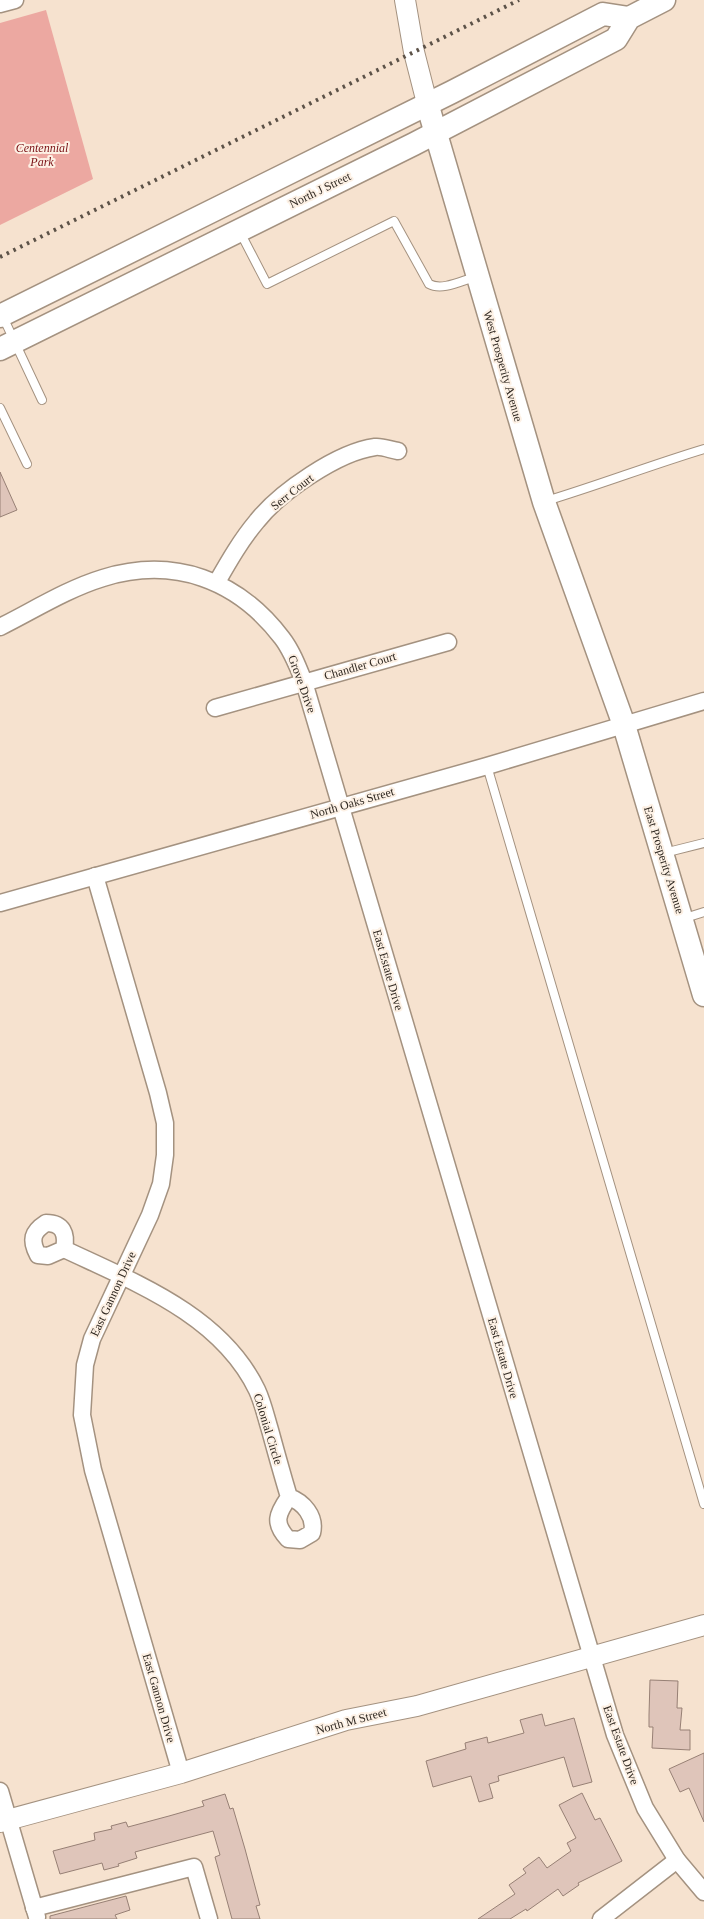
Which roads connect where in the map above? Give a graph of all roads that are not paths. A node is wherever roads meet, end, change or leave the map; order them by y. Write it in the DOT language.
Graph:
graph roads {
  1 [pos="15,0"];
  2 [pos="405,0"];
  3 [pos="664,0"];
  4 [pos="0,4"];
  5 [pos="628,18"];
  6 [pos="428,103"];
  7 [pos="436,132"];
  8 [pos="239,230"];
  9 [pos="478,276"];
  10 [pos="1,315"];
  11 [pos="7,345"];
  12 [pos="42,400"];
  13 [pos="0,408"];
  14 [pos="704,448"];
  15 [pos="398,451"];
  16 [pos="27,464"];
  17 [pos="544,502"];
  18 [pos="217,582"];
  19 [pos="0,627"];
  20 [pos="448,642"];
  21 [pos="304,682"];
  22 [pos="704,701"];
  23 [pos="216,708"];
  24 [pos="624,725"];
  25 [pos="487,766"];
  26 [pos="340,806"];
  27 [pos="704,843"];
  28 [pos="662,854"];
  29 [pos="95,876"];
  30 [pos="0,903"];
  31 [pos="704,912"];
  32 [pos="682,920"];
  33 [pos="704,995"];
  34 [pos="64,1249"];
  35 [pos="121,1276"];
  36 [pos="289,1496"];
  37 [pos="704,1504"];
  38 [pos="704,1625"];
  39 [pos="591,1656"];
  40 [pos="181,1773"];
  41 [pos="0,1791"];
  42 [pos="4,1821"];
  43 [pos="677,1860"];
  44 [pos="704,1892"];
  45 [pos="36,1914"];
  46 [pos="209,1919"];
  47 [pos="601,1919"];
  1 -- 4 [label="street"];
  2 -- 6 [label="street, West Prosperity Avenue"];
  3 -- 5 [label="main road"];
  5 -- 6 [label="main road"];
  5 -- 7 [label="main road, North J Street"];
  6 -- 7 [label="main road, West Prosperity Avenue"];
  6 -- 10 [label="main road"];
  7 -- 8 [label="main road, North J Street"];
  7 -- 9 [label="main road, West Prosperity Avenue"];
  8 -- 9 [label="lane"];
  8 -- 11 [label="main road, North J Street"];
  9 -- 17 [label="main road, West Prosperity Avenue"];
  10 -- 11 [label="lane"];
  11 -- 12 [label="lane"];
  13 -- 16 [label="lane"];
  14 -- 17 [label="lane"];
  15 -- 18 [label="street, Serr Court"];
  17 -- 24 [label="main road, West Prosperity Avenue"];
  18 -- 19 [label="street, Grove Drive"];
  18 -- 21 [label="street, Grove Drive"];
  20 -- 21 [label="street, Chandler Court"];
  21 -- 23 [label="street, Chandler Court"];
  21 -- 26 [label="street, Grove Drive"];
  22 -- 24 [label="street, North Oaks Street"];
  24 -- 25 [label="street, North Oaks Street"];
  24 -- 28 [label="main road, East Prosperity Avenue"];
  25 -- 26 [label="street, North Oaks Street"];
  25 -- 37 [label="lane"];
  26 -- 29 [label="street, North Oaks Street"];
  26 -- 39 [label="street, East Estate Drive"];
  27 -- 28 [label="lane"];
  28 -- 32 [label="main road, East Prosperity Avenue"];
  29 -- 30 [label="street, North Oaks Street"];
  29 -- 35 [label="street, East Gannon Drive"];
  31 -- 32 [label="lane"];
  32 -- 33 [label="main road, East Prosperity Avenue"];
  34 -- 35 [label="street, Colonial Circle"];
  35 -- 36 [label="street, Colonial Circle"];
  35 -- 40 [label="street, East Gannon Drive"];
  38 -- 39 [label="street, North M Street"];
  39 -- 40 [label="street, North M Street"];
  39 -- 43 [label="street, East Estate Drive"];
  40 -- 42 [label="street, North M Street"];
  41 -- 42 [label="street"];
  42 -- 45 [label="street"];
  43 -- 44 [label="street, East Estate Drive"];
  43 -- 47 [label="street"];
  45 -- 46 [label="street"];
}
